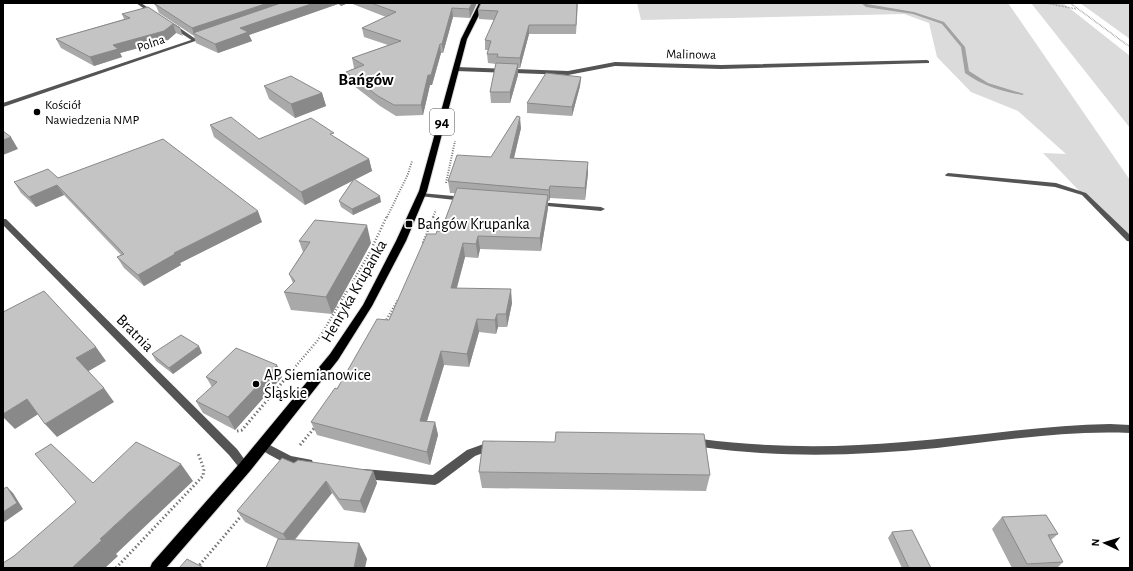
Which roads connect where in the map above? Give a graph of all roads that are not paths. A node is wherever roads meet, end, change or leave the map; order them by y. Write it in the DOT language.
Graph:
graph roads {
  1 [pos="138,3"];
  2 [pos="482,3"];
  3 [pos="157,15"];
  4 [pos="170,24"];
  5 [pos="210,35"];
  6 [pos="195,40"];
  7 [pos="927,62"];
  8 [pos="456,69"];
  9 [pos="3,105"];
  10 [pos="948,175"];
  11 [pos="421,195"];
  12 [pos="471,199"];
  13 [pos="532,204"];
  14 [pos="601,208"];
  15 [pos="3,221"];
  16 [pos="1130,239"];
  17 [pos="1130,429"];
  18 [pos="698,443"];
  19 [pos="499,444"];
  20 [pos="262,446"];
  21 [pos="316,465"];
  22 [pos="246,467"];
  23 [pos="352,471"];
  24 [pos="157,568"];
  1 -- 3 [label="street"];
  2 -- 8 [label="main road, Henryka Krupanka / 94"];
  4 -- 6 [label="street"];
  5 -- 6 [label="street, Polna"];
  6 -- 9 [label="street, Polna"];
  7 -- 8 [label="street, Malinowa"];
  8 -- 11 [label="main road, Henryka Krupanka / 94"];
  10 -- 16 [label="street"];
  11 -- 12 [label="street"];
  11 -- 20 [label="main road, Henryka Krupanka / 94"];
  13 -- 14 [label="street"];
  15 -- 22 [label="street, Bratnia"];
  17 -- 18 [label="street"];
  19 -- 23 [label="street"];
  20 -- 21 [label="street"];
  20 -- 22 [label="main road, Henryka Krupanka / 94"];
  22 -- 24 [label="main road, Henryka Krupanka / 94"];
}
